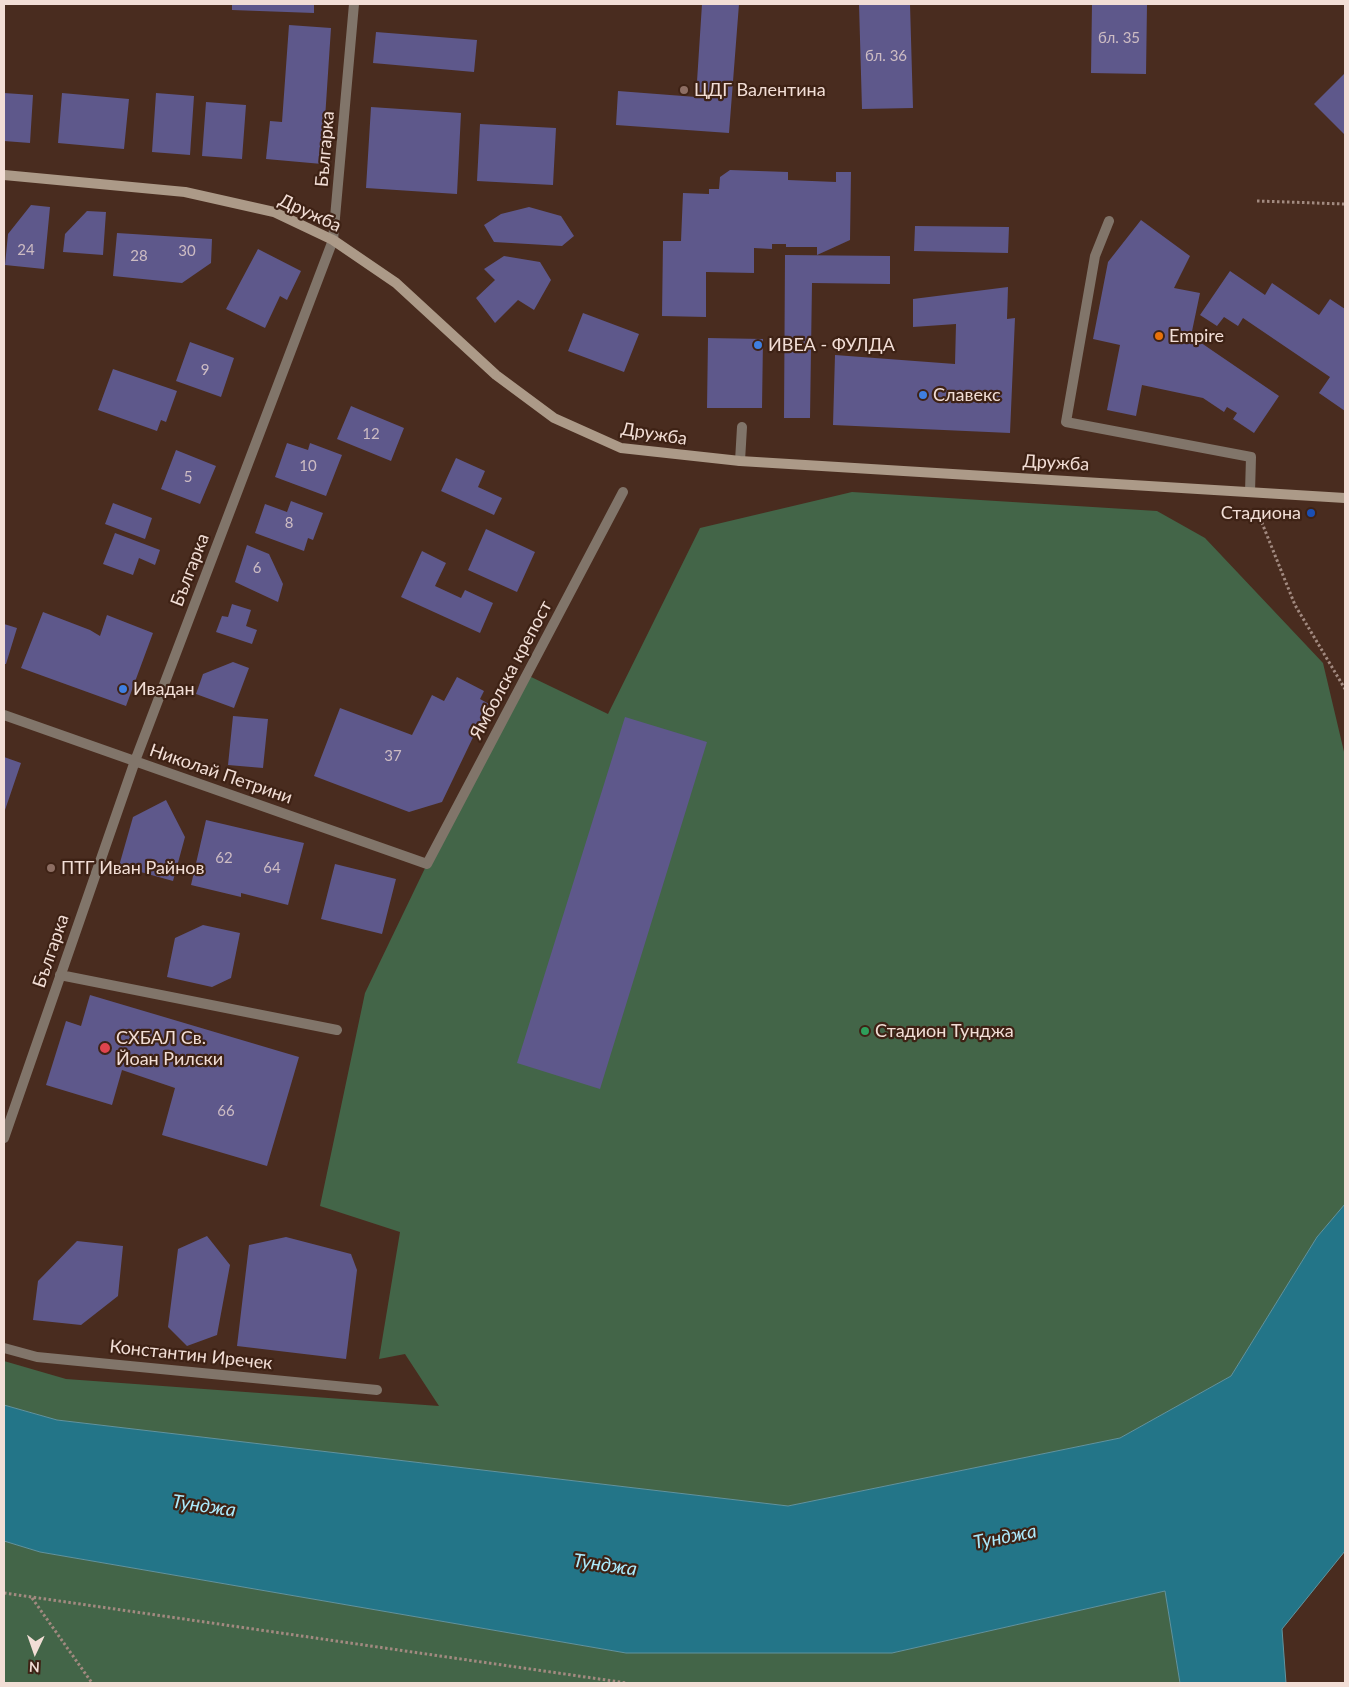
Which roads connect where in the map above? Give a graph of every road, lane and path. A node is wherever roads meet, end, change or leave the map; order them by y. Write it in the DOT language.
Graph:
graph roads {
  1 [pos="354,4"];
  2 [pos="4,175"];
  3 [pos="1257,201"];
  4 [pos="1345,204"];
  5 [pos="1110,221"];
  6 [pos="333,240"];
  7 [pos="742,427"];
  8 [pos="740,461"];
  9 [pos="623,492"];
  10 [pos="1250,492"];
  11 [pos="1345,498"];
  12 [pos="1345,689"];
  13 [pos="4,715"];
  14 [pos="135,761"];
  15 [pos="427,864"];
  16 [pos="60,975"];
  17 [pos="337,1030"];
  18 [pos="4,1138"];
  19 [pos="4,1348"];
  20 [pos="377,1390"];
  21 [pos="4,1593"];
  22 [pos="31,1598"];
  23 [pos="92,1683"];
  24 [pos="612,1683"];
  25 [pos="627,1683"];
  1 -- 6 [label="street, Българка"];
  2 -- 6 [label="street, Дружба"];
  3 -- 4 [label="path"];
  5 -- 10 [label="street"];
  6 -- 8 [label="street, Дружба"];
  6 -- 14 [label="street, Българка"];
  7 -- 8 [label="street"];
  8 -- 10 [label="street, Дружба"];
  9 -- 15 [label="street, Ямболска крепост"];
  10 -- 11 [label="street, Дружба"];
  10 -- 12 [label="path"];
  13 -- 14 [label="street, Николай Петрини"];
  14 -- 15 [label="street, Николай Петрини"];
  14 -- 16 [label="street, Българка"];
  16 -- 17 [label="street"];
  16 -- 18 [label="street, Българка"];
  19 -- 20 [label="street, Константин Иречек"];
  21 -- 22 [label="path"];
  22 -- 23 [label="path"];
  22 -- 24 [label="path"];
  24 -- 25 [label="path"];
}
